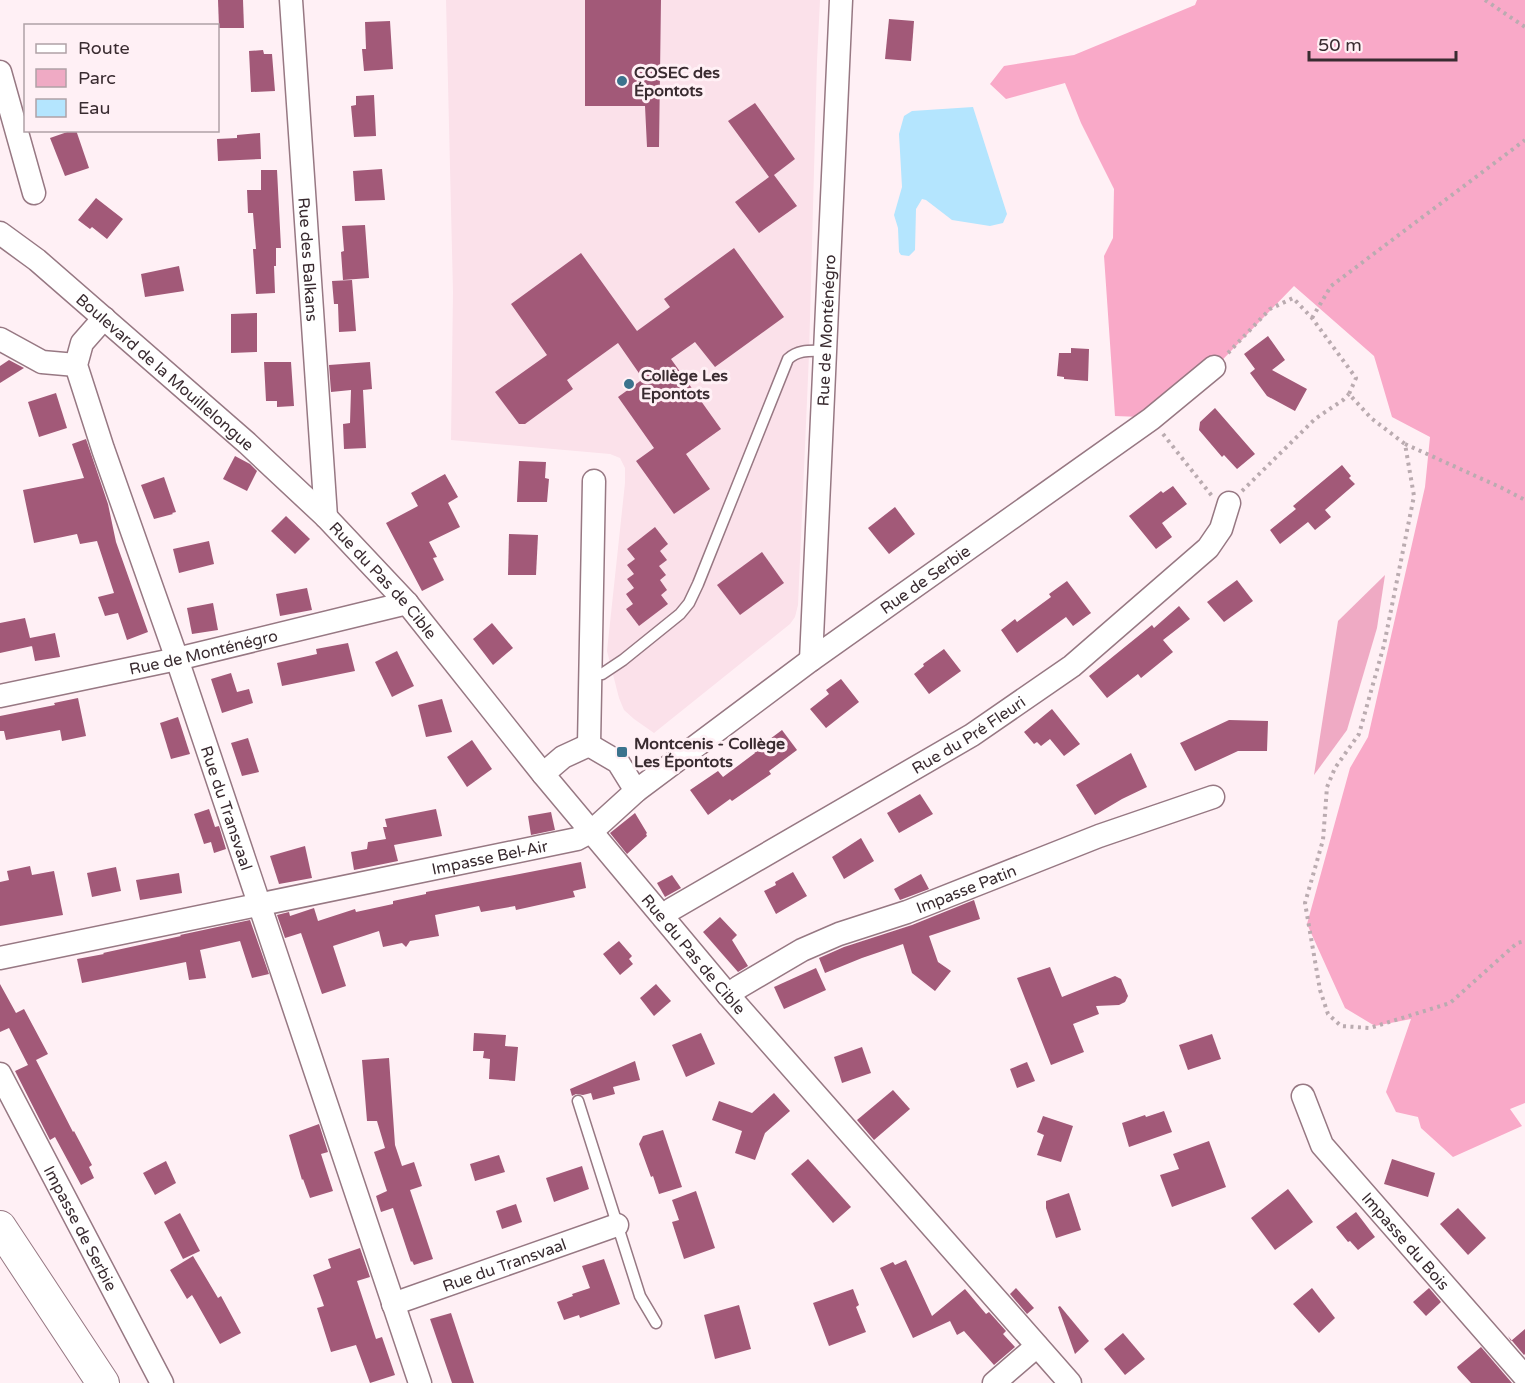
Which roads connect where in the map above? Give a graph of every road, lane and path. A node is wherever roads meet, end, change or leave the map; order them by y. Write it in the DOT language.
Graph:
graph roads {
  1 [pos="291,0"];
  2 [pos="841,0"];
  3 [pos="1485,0"];
  4 [pos="1525,27"];
  5 [pos="0,72"];
  6 [pos="1525,140"];
  7 [pos="34,194"];
  8 [pos="0,233"];
  9 [pos="104,318"];
  10 [pos="1312,318"];
  11 [pos="0,339"];
  12 [pos="825,351"];
  13 [pos="76,365"];
  14 [pos="1215,367"];
  15 [pos="1349,394"];
  16 [pos="1151,419"];
  17 [pos="1405,444"];
  18 [pos="594,481"];
  19 [pos="1525,500"];
  20 [pos="1229,503"];
  21 [pos="326,517"];
  22 [pos="407,603"];
  23 [pos="177,659"];
  24 [pos="811,660"];
  25 [pos="590,675"];
  26 [pos="0,696"];
  27 [pos="589,745"];
  28 [pos="543,774"];
  29 [pos="636,791"];
  30 [pos="1213,797"];
  31 [pos="592,831"];
  32 [pos="258,904"];
  33 [pos="663,917"];
  34 [pos="1525,941"];
  35 [pos="0,958"];
  36 [pos="728,995"];
  37 [pos="0,1074"];
  38 [pos="1303,1096"];
  39 [pos="578,1101"];
  40 [pos="617,1225"];
  41 [pos="0,1227"];
  42 [pos="393,1304"];
  43 [pos="656,1323"];
  44 [pos="1037,1346"];
  45 [pos="1525,1377"];
  46 [pos="103,1383"];
  47 [pos="162,1383"];
  48 [pos="420,1383"];
  49 [pos="994,1383"];
  50 [pos="1070,1383"];
  1 -- 21 [label="street, Rue des Balkans"];
  2 -- 12 [label="street, Rue de Monténégro"];
  3 -- 4 [label="path"];
  5 -- 7 [label="street"];
  6 -- 10 [label="path"];
  8 -- 9 [label="street, Boulevard de la Mouillelongue"];
  9 -- 13 [label="street"];
  9 -- 21 [label="street, Boulevard de la Mouillelongue"];
  10 -- 14 [label="path"];
  10 -- 15 [label="path"];
  11 -- 13 [label="street"];
  12 -- 24 [label="street, Rue de Monténégro"];
  12 -- 25 [label="lane"];
  13 -- 23 [label="street, Rue du Transvaal"];
  14 -- 16 [label="street, Rue de Serbie"];
  15 -- 17 [label="path"];
  15 -- 20 [label="path"];
  16 -- 20 [label="path"];
  16 -- 24 [label="street, Rue de Serbie"];
  17 -- 19 [label="path"];
  17 -- 34 [label="path"];
  18 -- 25 [label="street"];
  20 -- 33 [label="street, Rue du Pré Fleuri"];
  21 -- 22 [label="street, Rue du Pas de Cible"];
  22 -- 23 [label="street, Rue de Monténégro"];
  22 -- 28 [label="street, Rue du Pas de Cible"];
  23 -- 26 [label="street, Rue de Monténégro"];
  23 -- 32 [label="street, Rue du Transvaal"];
  24 -- 29 [label="street, Rue de Serbie"];
  25 -- 27 [label="street"];
  27 -- 28 [label="street"];
  27 -- 29 [label="street"];
  28 -- 31 [label="street, Rue du Pas de Cible"];
  29 -- 31 [label="street, Impasse Bel-Air"];
  30 -- 36 [label="street, Impasse Patin"];
  31 -- 32 [label="street, Impasse Bel-Air"];
  31 -- 33 [label="street, Rue du Pas de Cible"];
  32 -- 35 [label="street, Impasse Bel-Air"];
  32 -- 42 [label="street, Rue du Transvaal"];
  33 -- 36 [label="street, Rue du Pas de Cible"];
  36 -- 44 [label="street, Rue du Pas de Cible"];
  37 -- 47 [label="street, Impasse de Serbie"];
  38 -- 45 [label="street, Impasse du Bois"];
  39 -- 40 [label="lane"];
  40 -- 42 [label="street, Rue du Transvaal"];
  40 -- 43 [label="lane"];
  41 -- 46 [label="main road"];
  42 -- 48 [label="street, Rue du Transvaal"];
  44 -- 49 [label="street"];
  44 -- 50 [label="street, Rue du Pas de Cible"];
}
